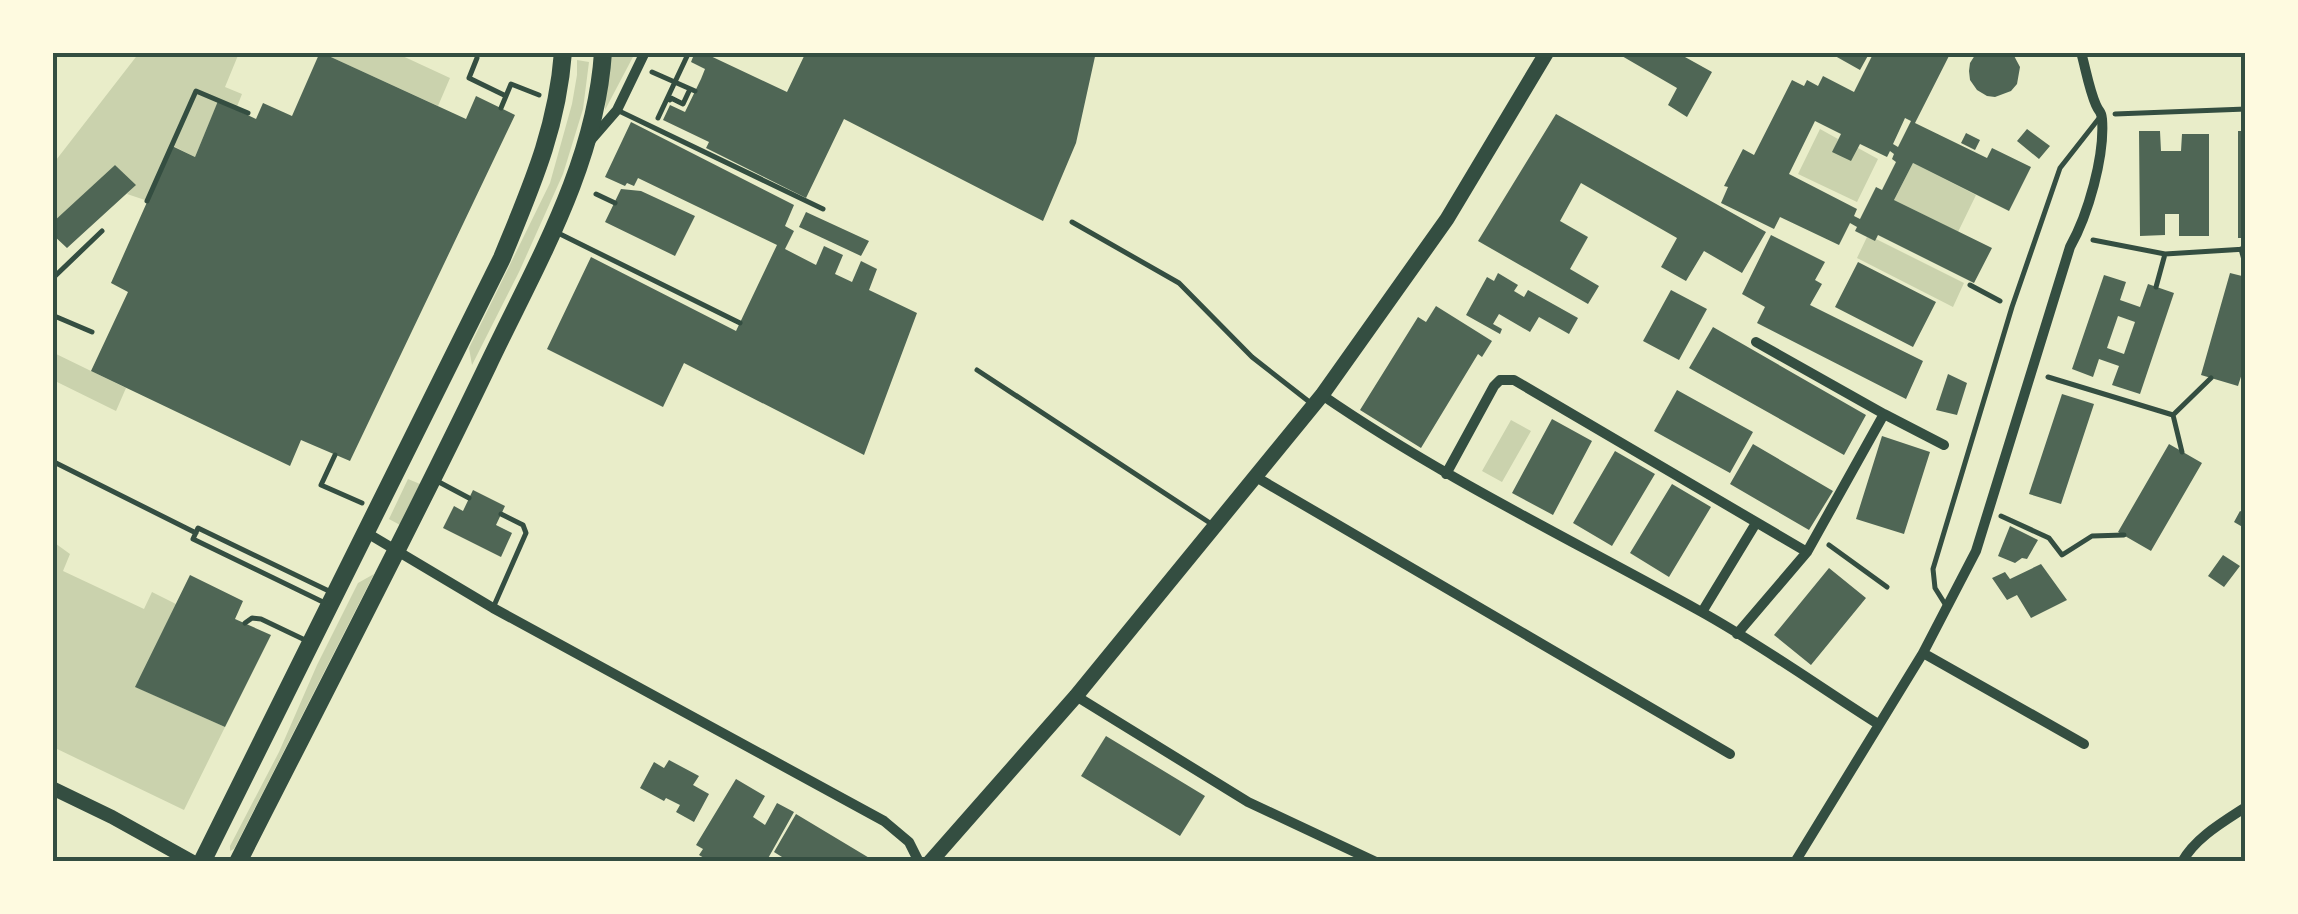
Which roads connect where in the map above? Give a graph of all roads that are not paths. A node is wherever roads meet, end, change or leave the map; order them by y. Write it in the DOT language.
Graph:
graph roads {
  1 [pos="563,52"];
  2 [pos="603,52"];
  3 [pos="645,52"];
  4 [pos="1547,52"];
  5 [pos="2081,52"];
  6 [pos="617,110"];
  7 [pos="2102,115"];
  8 [pos="587,144"];
  9 [pos="823,209"];
  10 [pos="1072,222"];
  11 [pos="102,230"];
  12 [pos="552,230"];
  13 [pos="52,279"];
  14 [pos="52,315"];
  15 [pos="740,323"];
  16 [pos="92,332"];
  17 [pos="1756,342"];
  18 [pos="977,370"];
  19 [pos="1319,400"];
  20 [pos="1884,414"];
  21 [pos="1944,445"];
  22 [pos="52,461"];
  23 [pos="1446,474"];
  24 [pos="1256,477"];
  25 [pos="432,478"];
  26 [pos="469,498"];
  27 [pos="501,514"];
  28 [pos="1756,522"];
  29 [pos="1215,527"];
  30 [pos="196,533"];
  31 [pos="367,533"];
  32 [pos="396,552"];
  33 [pos="1807,552"];
  34 [pos="333,600"];
  35 [pos="1947,607"];
  36 [pos="494,608"];
  37 [pos="1702,612"];
  38 [pos="245,623"];
  39 [pos="1737,634"];
  40 [pos="312,642"];
  41 [pos="1923,653"];
  42 [pos="1076,696"];
  43 [pos="1878,724"];
  44 [pos="2084,744"];
  45 [pos="1730,754"];
  46 [pos="52,788"];
  47 [pos="2246,808"];
  48 [pos="193,862"];
  49 [pos="202,862"];
  50 [pos="238,862"];
  51 [pos="919,862"];
  52 [pos="930,862"];
  53 [pos="1376,862"];
  54 [pos="1794,862"];
  55 [pos="2182,862"];
  1 -- 31 [label="main road"];
  2 -- 8 [label="main road"];
  3 -- 6 [label="street"];
  4 -- 19 [label="main road"];
  5 -- 7 [label="street"];
  6 -- 8 [label="street"];
  6 -- 9 [label="lane"];
  7 -- 35 [label="street"];
  7 -- 35 [label="lane"];
  8 -- 12 [label="main road"];
  10 -- 19 [label="lane"];
  11 -- 13 [label="lane"];
  12 -- 15 [label="lane"];
  12 -- 25 [label="main road"];
  14 -- 16 [label="lane"];
  17 -- 20 [label="street"];
  18 -- 29 [label="lane"];
  19 -- 23 [label="street"];
  19 -- 24 [label="main road"];
  20 -- 21 [label="street"];
  20 -- 33 [label="street"];
  22 -- 30 [label="lane"];
  23 -- 28 [label="street"];
  23 -- 37 [label="street"];
  24 -- 29 [label="main road"];
  24 -- 45 [label="street"];
  25 -- 26 [label="lane"];
  25 -- 32 [label="main road"];
  27 -- 36 [label="lane"];
  28 -- 33 [label="street"];
  28 -- 37 [label="street"];
  29 -- 42 [label="main road"];
  30 -- 34 [label="lane"];
  30 -- 34 [label="lane"];
  31 -- 32 [label="street"];
  31 -- 34 [label="main road"];
  32 -- 36 [label="street"];
  32 -- 50 [label="main road"];
  33 -- 39 [label="street"];
  34 -- 40 [label="main road"];
  35 -- 41 [label="street"];
  36 -- 51 [label="street"];
  37 -- 39 [label="street"];
  38 -- 40 [label="lane"];
  39 -- 43 [label="street"];
  40 -- 49 [label="main road"];
  41 -- 43 [label="street"];
  41 -- 44 [label="street"];
  42 -- 52 [label="main road"];
  42 -- 53 [label="street"];
  43 -- 54 [label="street"];
  46 -- 48 [label="street"];
  47 -- 55 [label="street"];
}
